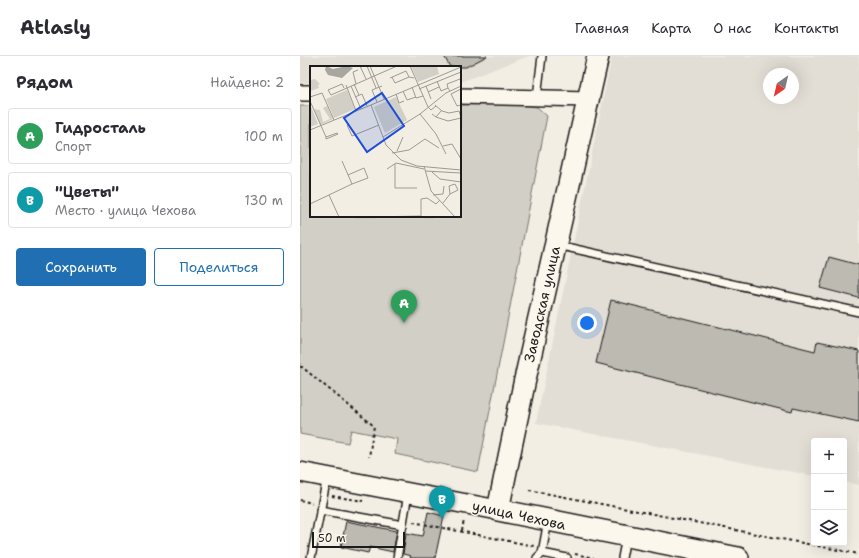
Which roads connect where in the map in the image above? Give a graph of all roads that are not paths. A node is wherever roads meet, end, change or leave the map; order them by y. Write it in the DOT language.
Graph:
graph roads {
  1 [pos="542,56"];
  2 [pos="598,56"];
  3 [pos="461,96"];
  4 [pos="588,99"];
  5 [pos="530,100"];
  6 [pos="555,245"];
  7 [pos="859,312"];
  8 [pos="300,472"];
  9 [pos="327,477"];
  10 [pos="409,492"];
  11 [pos="321,507"];
  12 [pos="498,510"];
  13 [pos="548,521"];
  14 [pos="404,523"];
  15 [pos="626,536"];
  16 [pos="541,553"];
  17 [pos="686,553"];
  18 [pos="569,556"];
  19 [pos="311,558"];
  20 [pos="397,558"];
  21 [pos="622,558"];
  22 [pos="738,558"];
  1 -- 5 [label="lane"];
  2 -- 4 [label="main road, Заводская улица"];
  3 -- 5 [label="street"];
  4 -- 5 [label="street"];
  4 -- 6 [label="main road, Заводская улица"];
  6 -- 7 [label="lane"];
  6 -- 12 [label="main road, Заводская улица"];
  8 -- 9 [label="street, улица Чехова"];
  9 -- 10 [label="street, улица Чехова"];
  9 -- 11 [label="lane"];
  10 -- 12 [label="street, улица Чехова"];
  10 -- 14 [label="lane"];
  11 -- 14 [label="lane"];
  11 -- 19 [label="lane"];
  12 -- 13 [label="main road, улица Чехова"];
  13 -- 15 [label="main road, улица Чехова"];
  13 -- 16 [label="lane"];
  14 -- 20 [label="lane"];
  15 -- 17 [label="main road, улица Чехова"];
  15 -- 21 [label="lane"];
  16 -- 18 [label="lane"];
  17 -- 22 [label="main road, улица Чехова"];
}
